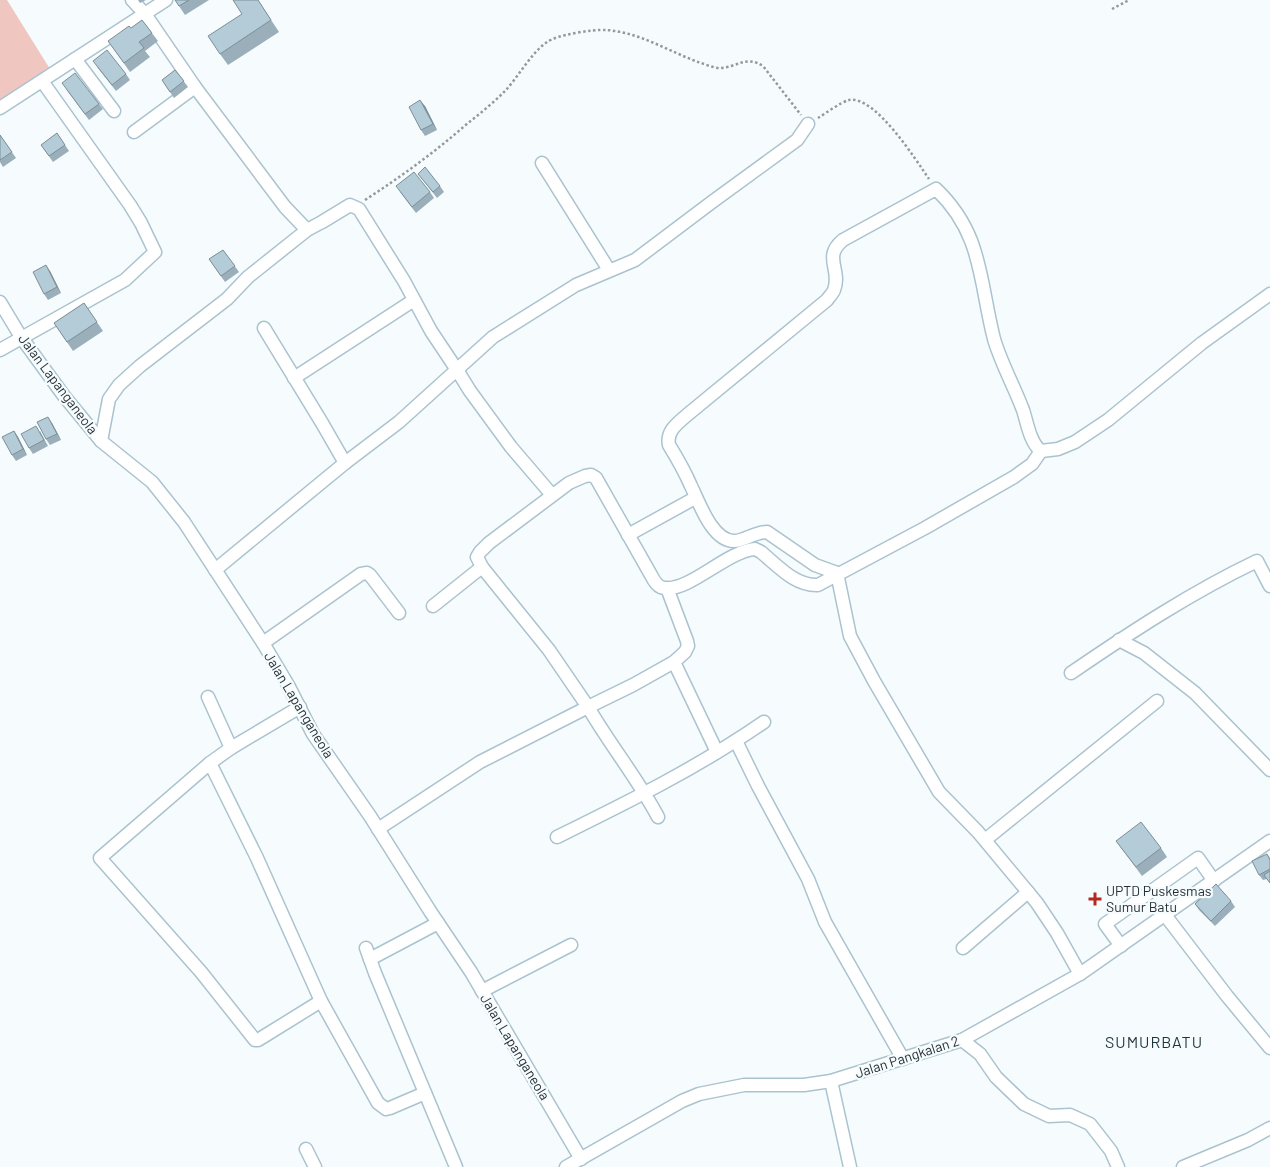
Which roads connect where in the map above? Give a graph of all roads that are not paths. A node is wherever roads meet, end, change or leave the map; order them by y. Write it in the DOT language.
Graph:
graph roads {
  1 [pos="132,0"];
  2 [pos="166,0"];
  3 [pos="145,14"];
  4 [pos="74,58"];
  5 [pos="42,81"];
  6 [pos="195,87"];
  7 [pos="0,108"];
  8 [pos="114,110"];
  9 [pos="808,124"];
  10 [pos="134,132"];
  11 [pos="542,164"];
  12 [pos="307,230"];
  13 [pos="609,270"];
  14 [pos="1270,294"];
  15 [pos="414,300"];
  16 [pos="0,302"];
  17 [pos="264,328"];
  18 [pos="21,337"];
  19 [pos="0,350"];
  20 [pos="457,370"];
  21 [pos="294,378"];
  22 [pos="101,441"];
  23 [pos="1041,451"];
  24 [pos="345,463"];
  25 [pos="552,495"];
  26 [pos="696,498"];
  27 [pos="628,535"];
  28 [pos="482,567"];
  29 [pos="215,570"];
  30 [pos="837,573"];
  31 [pos="1270,586"];
  32 [pos="667,588"];
  33 [pos="433,606"];
  34 [pos="398,613"];
  35 [pos="1119,640"];
  36 [pos="262,643"];
  37 [pos="674,662"];
  38 [pos="1071,673"];
  39 [pos="208,697"];
  40 [pos="1157,701"];
  41 [pos="300,707"];
  42 [pos="588,707"];
  43 [pos="764,722"];
  44 [pos="736,741"];
  45 [pos="231,748"];
  46 [pos="717,752"];
  47 [pos="210,762"];
  48 [pos="1270,770"];
  49 [pos="646,793"];
  50 [pos="658,817"];
  51 [pos="378,829"];
  52 [pos="557,837"];
  53 [pos="984,840"];
  54 [pos="1270,841"];
  55 [pos="1214,881"];
  56 [pos="1028,892"];
  57 [pos="1165,914"];
  58 [pos="438,923"];
  59 [pos="571,945"];
  60 [pos="1121,946"];
  61 [pos="963,948"];
  62 [pos="1080,974"];
  63 [pos="482,991"];
  64 [pos="321,1001"];
  65 [pos="962,1040"];
  66 [pos="1270,1048"];
  67 [pos="903,1059"];
  68 [pos="831,1081"];
  69 [pos="425,1093"];
  70 [pos="1270,1128"];
  71 [pos="306,1149"];
  72 [pos="581,1160"];
  73 [pos="315,1167"];
  74 [pos="456,1167"];
  75 [pos="566,1167"];
  76 [pos="850,1167"];
  77 [pos="1118,1167"];
  78 [pos="1183,1167"];
  1 -- 3 [label="street"];
  2 -- 3 [label="street"];
  3 -- 4 [label="street"];
  3 -- 6 [label="street"];
  4 -- 5 [label="street"];
  4 -- 8 [label="street"];
  5 -- 7 [label="street"];
  5 -- 18 [label="street"];
  6 -- 10 [label="street"];
  6 -- 12 [label="street"];
  9 -- 13 [label="street"];
  11 -- 13 [label="street"];
  12 -- 15 [label="street"];
  12 -- 22 [label="street"];
  13 -- 20 [label="street"];
  14 -- 23 [label="street"];
  15 -- 20 [label="street"];
  15 -- 21 [label="street"];
  16 -- 18 [label="street, Jalan Lapanganeola"];
  17 -- 21 [label="street"];
  18 -- 19 [label="street"];
  18 -- 22 [label="street, Jalan Lapanganeola"];
  20 -- 24 [label="street"];
  20 -- 25 [label="street"];
  21 -- 24 [label="street"];
  22 -- 29 [label="street, Jalan Lapanganeola"];
  23 -- 26 [label="street"];
  23 -- 30 [label="street"];
  24 -- 29 [label="street"];
  25 -- 27 [label="street"];
  25 -- 28 [label="street"];
  26 -- 27 [label="street"];
  26 -- 30 [label="street"];
  27 -- 32 [label="street"];
  28 -- 33 [label="street"];
  28 -- 42 [label="street"];
  29 -- 36 [label="street, Jalan Lapanganeola"];
  30 -- 32 [label="street"];
  30 -- 53 [label="street"];
  31 -- 35 [label="street"];
  32 -- 37 [label="street"];
  34 -- 36 [label="street"];
  35 -- 38 [label="street"];
  35 -- 48 [label="street"];
  36 -- 41 [label="street, Jalan Lapanganeola"];
  37 -- 42 [label="street"];
  37 -- 46 [label="street"];
  39 -- 45 [label="street"];
  40 -- 53 [label="street"];
  41 -- 45 [label="street"];
  41 -- 51 [label="street, Jalan Lapanganeola"];
  42 -- 49 [label="street"];
  42 -- 51 [label="street"];
  43 -- 44 [label="street"];
  44 -- 46 [label="street"];
  44 -- 67 [label="street"];
  45 -- 47 [label="street"];
  46 -- 49 [label="street"];
  47 -- 64 [label="street"];
  47 -- 64 [label="street"];
  49 -- 50 [label="street"];
  49 -- 52 [label="street"];
  51 -- 58 [label="street, Jalan Lapanganeola"];
  53 -- 56 [label="street"];
  54 -- 55 [label="street, Jalan Pangkalan 2"];
  55 -- 57 [label="street, Jalan Pangkalan 2"];
  55 -- 60 [label="street"];
  56 -- 61 [label="street"];
  56 -- 62 [label="street"];
  57 -- 60 [label="street, Jalan Pangkalan 2"];
  57 -- 66 [label="street"];
  58 -- 63 [label="street, Jalan Lapanganeola"];
  58 -- 69 [label="street"];
  59 -- 63 [label="street"];
  60 -- 62 [label="street, Jalan Pangkalan 2"];
  62 -- 65 [label="street, Jalan Pangkalan 2"];
  63 -- 72 [label="street, Jalan Lapanganeola"];
  64 -- 69 [label="street"];
  65 -- 67 [label="street, Jalan Pangkalan 2"];
  65 -- 77 [label="street"];
  67 -- 68 [label="street, Jalan Pangkalan 2"];
  68 -- 72 [label="street, Jalan Pangkalan 2"];
  68 -- 76 [label="street"];
  69 -- 74 [label="street"];
  70 -- 78 [label="street"];
  71 -- 73 [label="street"];
  72 -- 75 [label="street, Jalan Pangkalan 2"];
}
